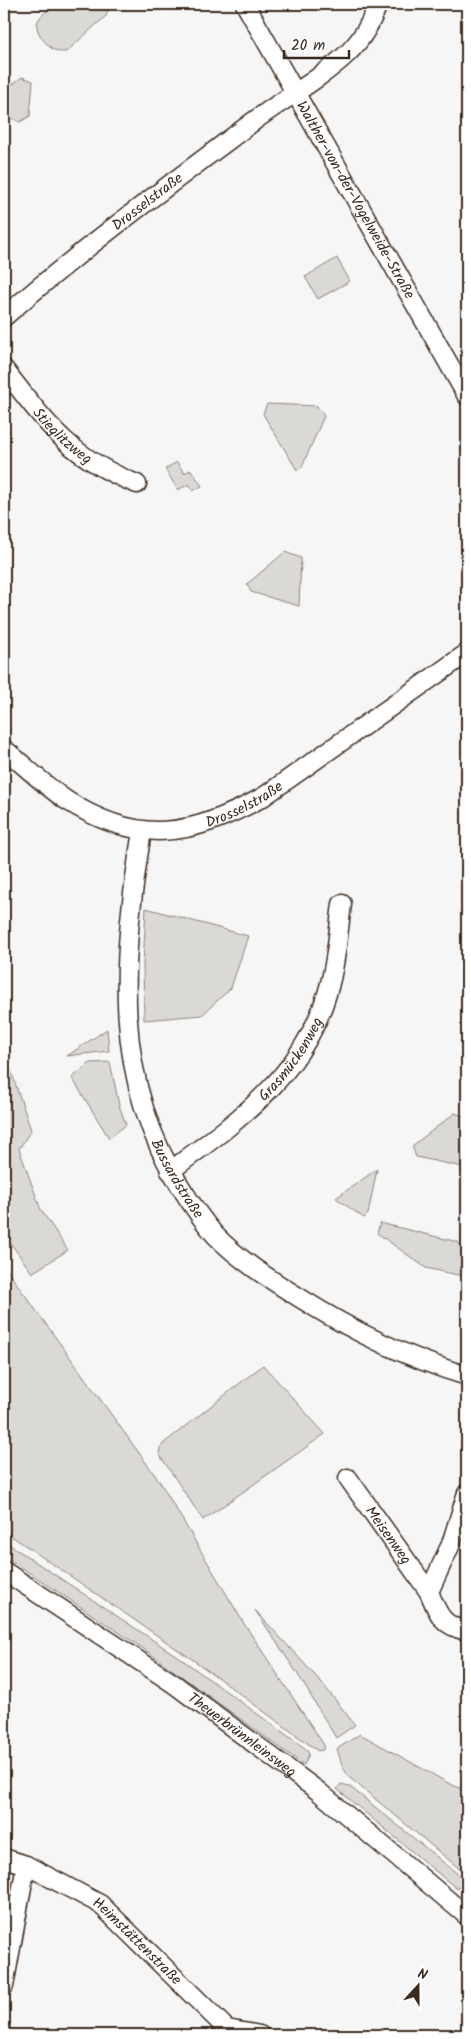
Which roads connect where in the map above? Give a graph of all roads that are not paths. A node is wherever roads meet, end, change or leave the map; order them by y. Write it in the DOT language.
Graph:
graph roads {
  1 [pos="245,4"];
  2 [pos="378,4"];
  3 [pos="294,92"];
  4 [pos="4,317"];
  5 [pos="4,369"];
  6 [pos="467,396"];
  7 [pos="137,484"];
  8 [pos="467,653"];
  9 [pos="4,749"];
  10 [pos="142,831"];
  11 [pos="342,904"];
  12 [pos="170,1170"];
  13 [pos="467,1376"];
  14 [pos="348,1478"];
  15 [pos="467,1493"];
  16 [pos="4,1571"];
  17 [pos="428,1592"];
  18 [pos="467,1631"];
  19 [pos="4,1858"];
  20 [pos="26,1866"];
  21 [pos="467,1916"];
  22 [pos="4,1986"];
  23 [pos="226,2032"];
  24 [pos="260,2035"];
  1 -- 3 [label="street, Walther-von-der-Vogelweide-Straße"];
  2 -- 3 [label="street, Drosselstraße"];
  3 -- 4 [label="street, Drosselstraße"];
  3 -- 6 [label="street, Walther-von-der-Vogelweide-Straße"];
  5 -- 7 [label="street, Stieglitzweg"];
  8 -- 10 [label="street, Drosselstraße"];
  9 -- 10 [label="street, Drosselstraße"];
  10 -- 12 [label="street, Bussardstraße"];
  11 -- 12 [label="street, Grasmückenweg"];
  12 -- 13 [label="street, Bussardstraße"];
  14 -- 17 [label="street, Meisenweg"];
  15 -- 17 [label="street"];
  16 -- 21 [label="street, Theuerbrünnleinsweg"];
  17 -- 18 [label="street, Meisenweg"];
  19 -- 20 [label="street, Heimstättenstraße"];
  20 -- 22 [label="street"];
  20 -- 23 [label="street, Heimstättenstraße"];
  23 -- 24 [label="street, Heimstättenstraße"];
}
